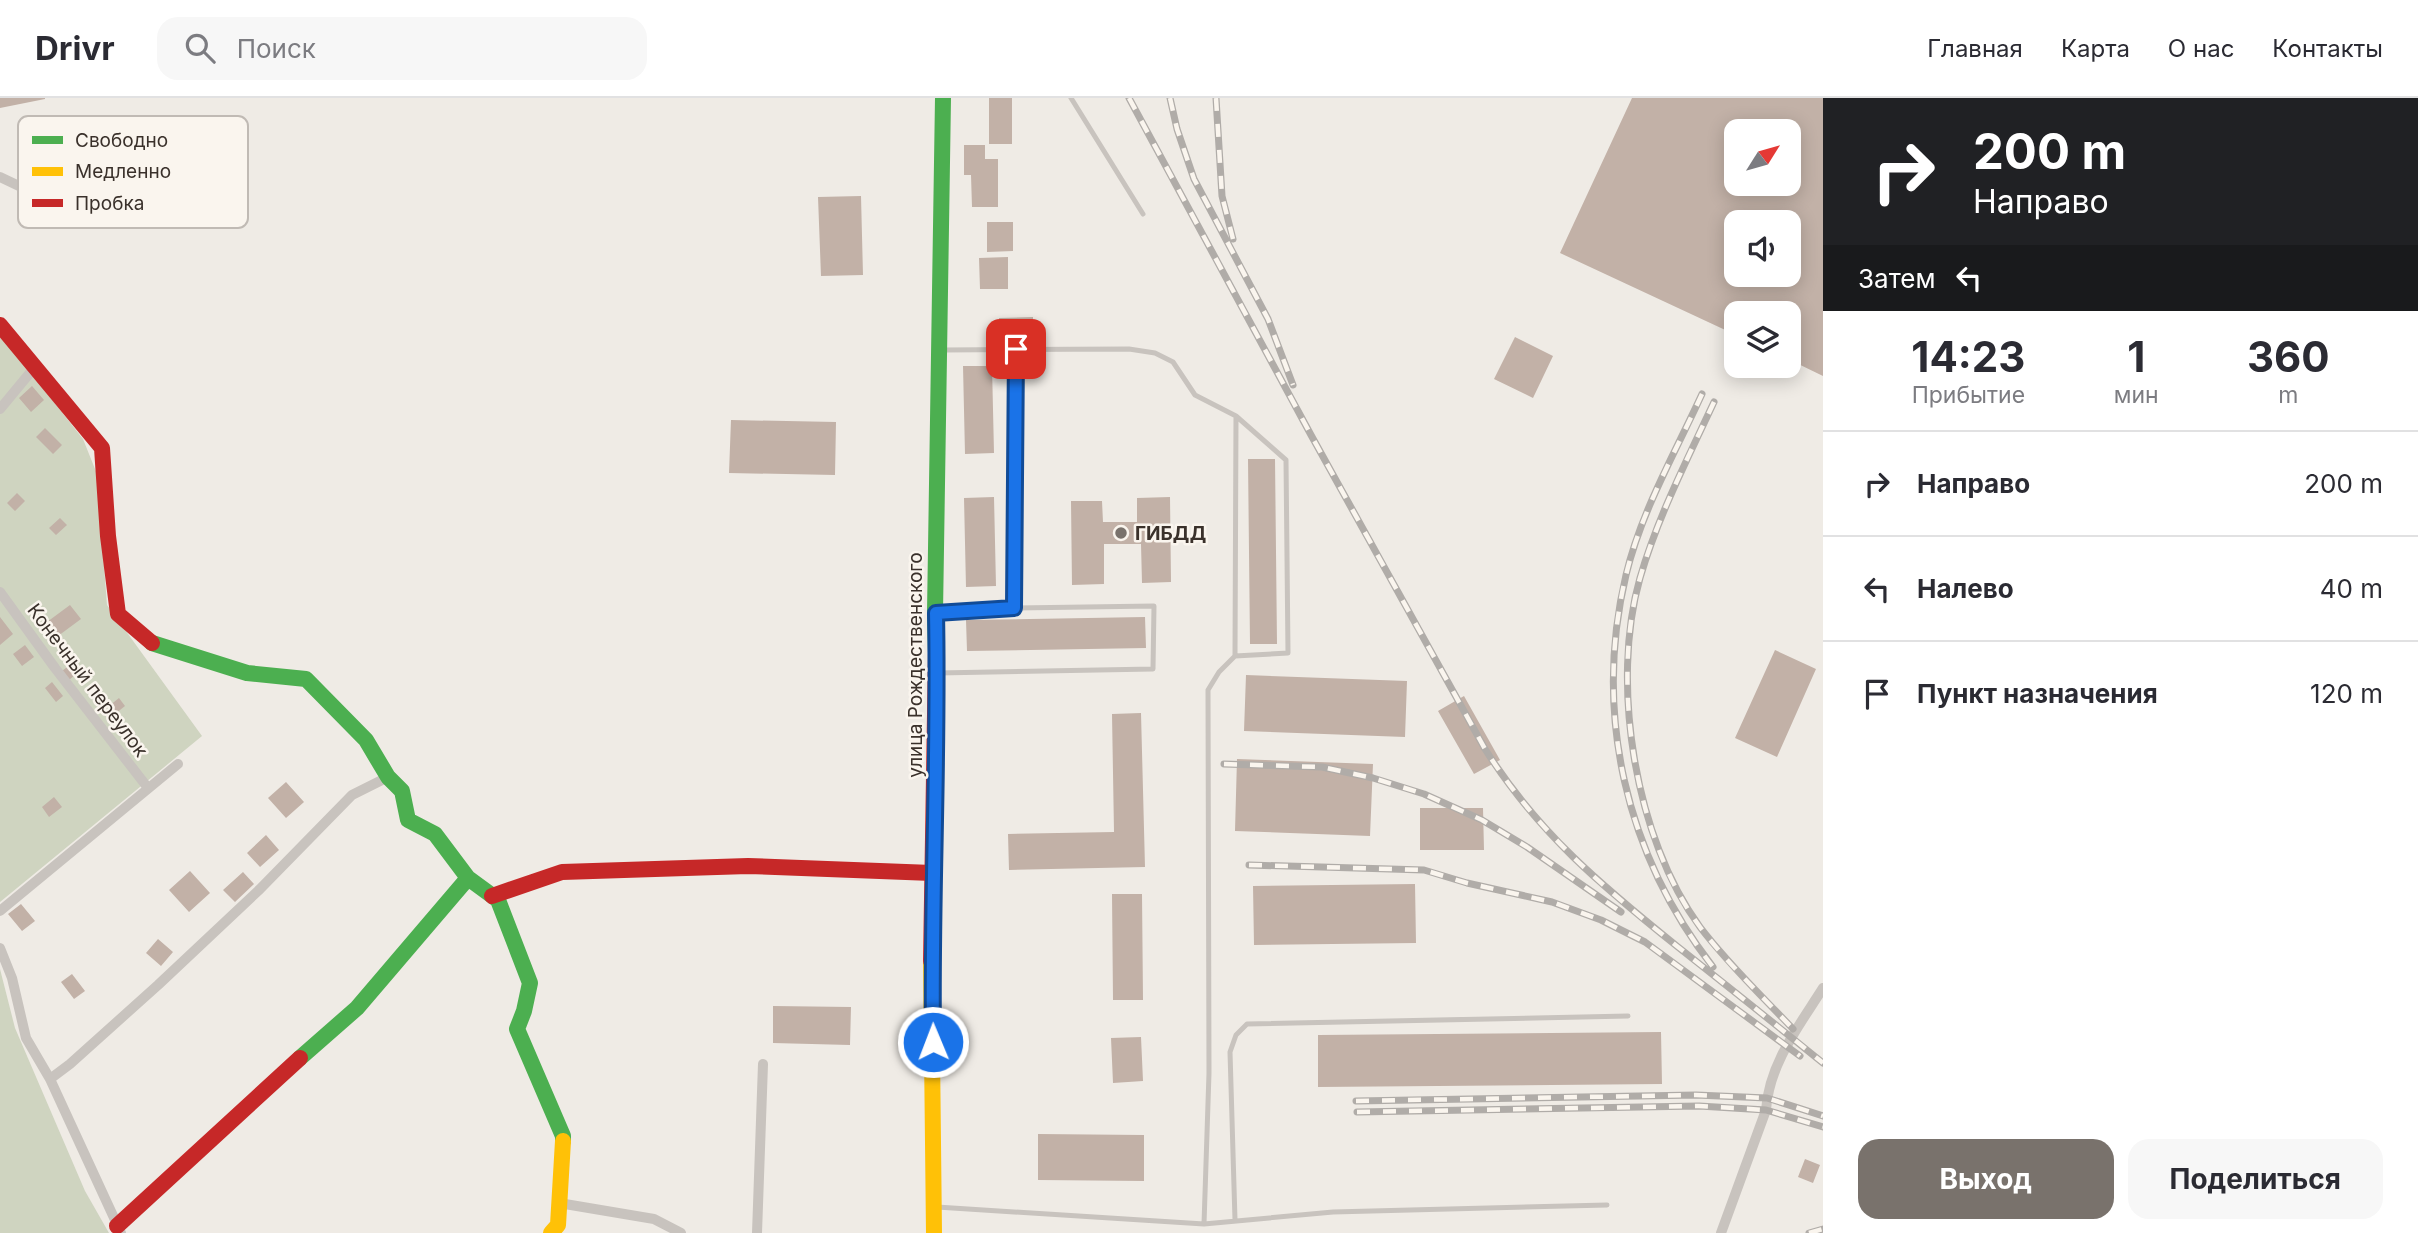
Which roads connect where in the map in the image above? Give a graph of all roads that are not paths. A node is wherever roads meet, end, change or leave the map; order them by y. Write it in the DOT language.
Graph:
graph roads {
  1 [pos="943,98"];
  2 [pos="1071,98"];
  3 [pos="0,177"];
  4 [pos="18,186"];
  5 [pos="1143,214"];
  6 [pos="0,325"];
  7 [pos="1016,349"];
  8 [pos="940,350"];
  9 [pos="34,368"];
  10 [pos="0,409"];
  11 [pos="1236,416"];
  12 [pos="0,593"];
  13 [pos="1014,608"];
  14 [pos="936,613"];
  15 [pos="1235,656"];
  16 [pos="937,673"];
  17 [pos="178,764"];
  18 [pos="388,777"];
  19 [pos="148,788"];
  20 [pos="932,873"];
  21 [pos="468,878"];
  22 [pos="492,896"];
  23 [pos="0,911"];
  24 [pos="0,948"];
  25 [pos="1823,988"];
  26 [pos="1628,1016"];
  27 [pos="763,1064"];
  28 [pos="50,1079"];
  29 [pos="559,1203"];
  30 [pos="1607,1205"];
  31 [pos="935,1206"];
  32 [pos="1235,1220"];
  33 [pos="1204,1224"];
  34 [pos="119,1230"];
  35 [pos="551,1233"];
  36 [pos="681,1233"];
  37 [pos="757,1233"];
  38 [pos="935,1233"];
  39 [pos="1721,1233"];
  1 -- 8 [label="street, улица Рождественского"];
  2 -- 5 [label="lane"];
  3 -- 4 [label="street"];
  6 -- 9 [label="street"];
  7 -- 8 [label="lane"];
  7 -- 11 [label="lane"];
  7 -- 13 [label="lane"];
  8 -- 14 [label="street, улица Рождественского"];
  9 -- 10 [label="street"];
  9 -- 18 [label="street"];
  11 -- 15 [label="lane"];
  11 -- 15 [label="lane"];
  12 -- 19 [label="street, Конечный переулок"];
  13 -- 14 [label="lane"];
  13 -- 16 [label="lane"];
  14 -- 16 [label="street, улица Рождественского"];
  15 -- 33 [label="lane"];
  16 -- 20 [label="street, улица Рождественского"];
  17 -- 19 [label="street"];
  18 -- 21 [label="street"];
  18 -- 28 [label="street"];
  19 -- 23 [label="street"];
  20 -- 22 [label="street"];
  20 -- 31 [label="street, улица Рождественского"];
  21 -- 22 [label="street"];
  21 -- 34 [label="street"];
  22 -- 29 [label="street"];
  24 -- 28 [label="street"];
  25 -- 39 [label="street"];
  26 -- 32 [label="lane"];
  27 -- 37 [label="street"];
  28 -- 34 [label="street"];
  29 -- 35 [label="street"];
  29 -- 36 [label="street"];
  30 -- 32 [label="lane"];
  31 -- 33 [label="lane"];
  31 -- 38 [label="street, улица Рождественского"];
  32 -- 33 [label="lane"];
}
